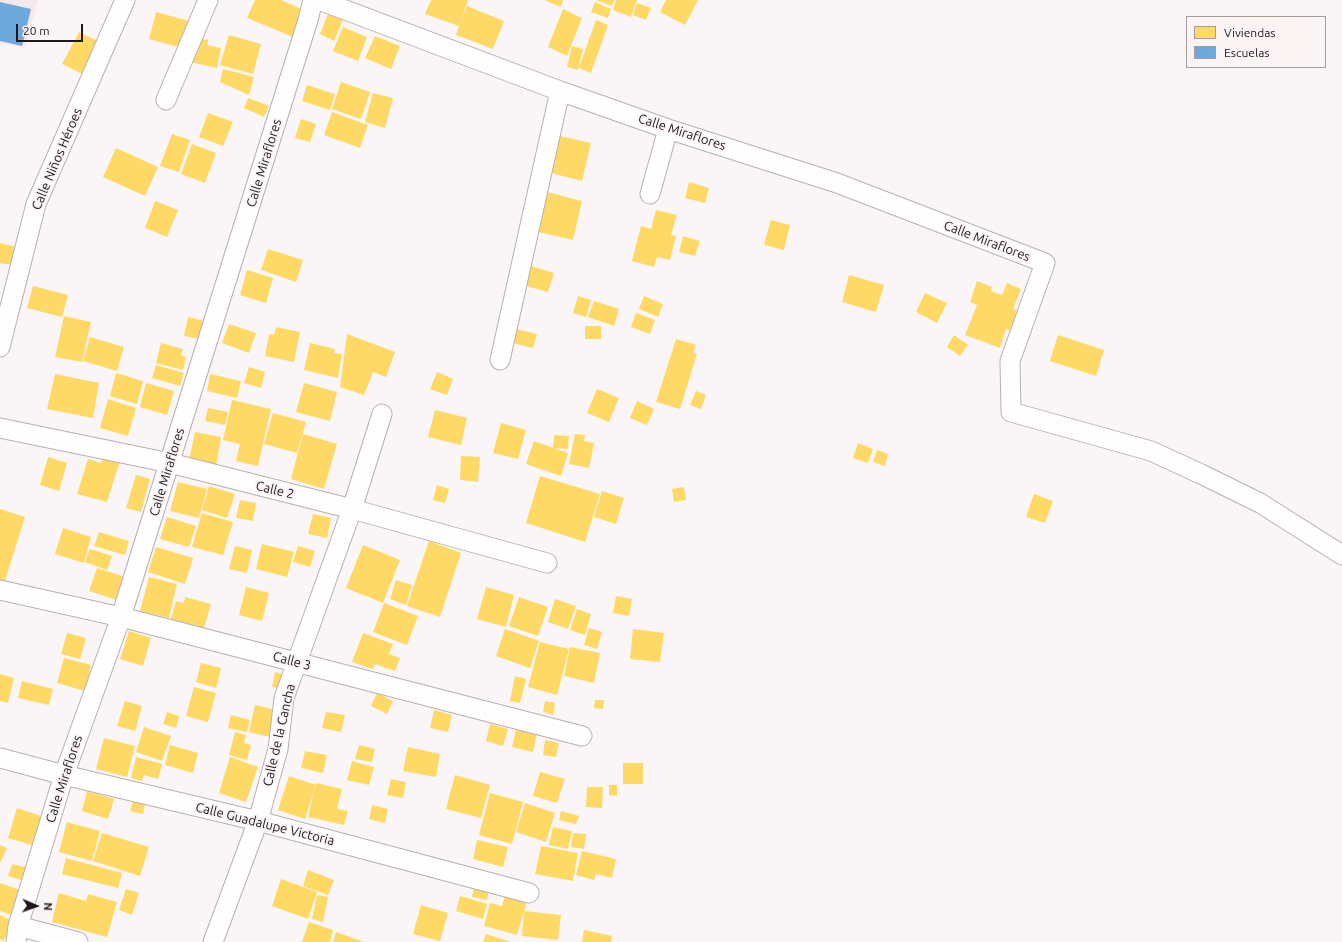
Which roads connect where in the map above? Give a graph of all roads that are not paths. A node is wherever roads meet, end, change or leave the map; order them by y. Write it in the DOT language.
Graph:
graph roads {
  1 [pos="125,0"];
  2 [pos="208,0"];
  3 [pos="313,0"];
  4 [pos="319,0"];
  5 [pos="560,91"];
  6 [pos="166,100"];
  7 [pos="668,129"];
  8 [pos="650,194"];
  9 [pos="0,347"];
  10 [pos="500,360"];
  11 [pos="382,414"];
  12 [pos="0,428"];
  13 [pos="170,463"];
  14 [pos="352,509"];
  15 [pos="1342,555"];
  16 [pos="547,564"];
  17 [pos="0,590"];
  18 [pos="121,617"];
  19 [pos="297,662"];
  20 [pos="582,736"];
  21 [pos="0,758"];
  22 [pos="64,775"];
  23 [pos="258,820"];
  24 [pos="528,893"];
  25 [pos="17,934"];
  26 [pos="78,942"];
  27 [pos="213,942"];
  1 -- 9 [label="street, Calle Niños Héroes"];
  2 -- 6 [label="street"];
  3 -- 13 [label="street, Calle Miraflores"];
  4 -- 5 [label="street, Calle Miraflores"];
  5 -- 7 [label="street, Calle Miraflores"];
  5 -- 10 [label="street"];
  7 -- 8 [label="street"];
  7 -- 15 [label="street, Calle Miraflores"];
  11 -- 14 [label="street, Calle de la Cancha"];
  12 -- 13 [label="street, Calle 2"];
  13 -- 14 [label="street, Calle 2"];
  13 -- 18 [label="street, Calle Miraflores"];
  14 -- 16 [label="street, Calle 2"];
  14 -- 19 [label="street, Calle de la Cancha"];
  17 -- 18 [label="street, Calle 3"];
  18 -- 19 [label="street, Calle 3"];
  18 -- 22 [label="street, Calle Miraflores"];
  19 -- 20 [label="street, Calle 3"];
  19 -- 23 [label="street, Calle de la Cancha"];
  21 -- 22 [label="street, Calle Guadalupe Victoria"];
  22 -- 23 [label="street, Calle Guadalupe Victoria"];
  22 -- 25 [label="street, Calle Miraflores"];
  23 -- 24 [label="street, Calle Guadalupe Victoria"];
  23 -- 27 [label="street, Calle de la Cancha"];
  25 -- 26 [label="street"];
}
